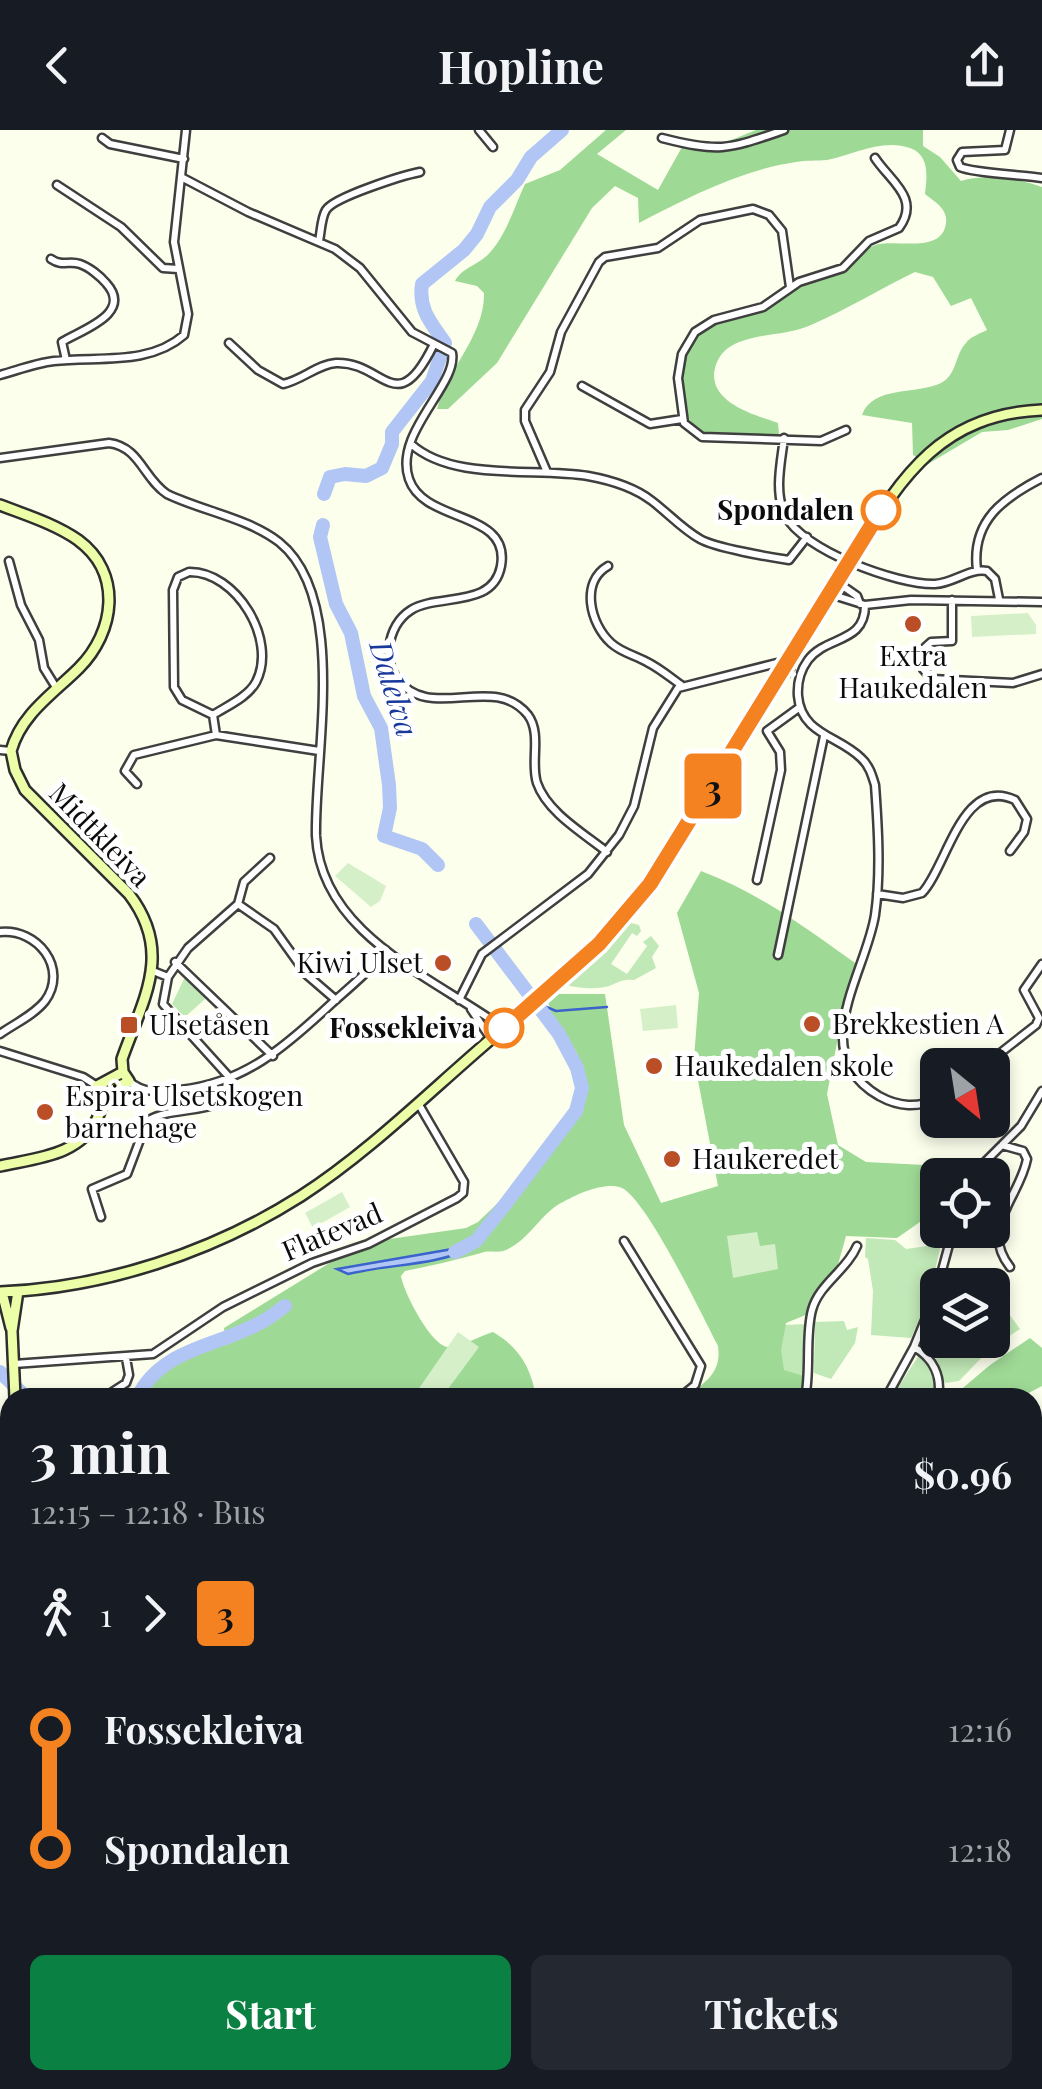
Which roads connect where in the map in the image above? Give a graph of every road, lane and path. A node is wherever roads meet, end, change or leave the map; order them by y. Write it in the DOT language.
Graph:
graph roads {
  1 [pos="186,130"];
  2 [pos="478,130"];
  3 [pos="784,130"];
  4 [pos="1010,130"];
  5 [pos="102,138"];
  6 [pos="662,138"];
  7 [pos="494,147"];
  8 [pos="875,158"];
  9 [pos="184,159"];
  10 [pos="420,172"];
  11 [pos="183,178"];
  12 [pos="1042,178"];
  13 [pos="57,185"];
  14 [pos="319,241"];
  15 [pos="51,258"];
  16 [pos="178,269"];
  17 [pos="790,287"];
  18 [pos="229,343"];
  19 [pos="434,344"];
  20 [pos="66,360"];
  21 [pos="0,375"];
  22 [pos="582,386"];
  23 [pos="1042,410"];
  24 [pos="682,419"];
  25 [pos="846,430"];
  26 [pos="784,438"];
  27 [pos="411,444"];
  28 [pos="0,458"];
  29 [pos="546,472"];
  30 [pos="1042,478"];
  31 [pos="0,505"];
  32 [pos="808,537"];
  33 [pos="9,561"];
  34 [pos="608,566"];
  35 [pos="977,570"];
  36 [pos="837,582"];
  37 [pos="830,594"];
  38 [pos="999,599"];
  39 [pos="952,600"];
  40 [pos="1042,602"];
  41 [pos="862,605"];
  42 [pos="1042,674"];
  43 [pos="796,676"];
  44 [pos="681,685"];
  45 [pos="57,688"];
  46 [pos="800,707"];
  47 [pos="213,715"];
  48 [pos="216,736"];
  49 [pos="824,736"];
  50 [pos="5,750"];
  51 [pos="319,751"];
  52 [pos="136,784"];
  53 [pos="1010,851"];
  54 [pos="606,852"];
  55 [pos="270,858"];
  56 [pos="758,880"];
  57 [pos="877,894"];
  58 [pos="238,904"];
  59 [pos="0,932"];
  60 [pos="386,950"];
  61 [pos="778,955"];
  62 [pos="176,962"];
  63 [pos="1042,964"];
  64 [pos="152,971"];
  65 [pos="168,976"];
  66 [pos="336,1000"];
  67 [pos="459,1000"];
  68 [pos="470,1008"];
  69 [pos="502,1030"];
  70 [pos="0,1034"];
  71 [pos="491,1039"];
  72 [pos="1006,1048"];
  73 [pos="0,1051"];
  74 [pos="273,1056"];
  75 [pos="126,1076"];
  76 [pos="231,1079"];
  77 [pos="214,1084"];
  78 [pos="100,1091"];
  79 [pos="1042,1091"];
  80 [pos="418,1102"];
  81 [pos="920,1104"];
  82 [pos="1002,1145"];
  83 [pos="989,1158"];
  84 [pos="0,1166"];
  85 [pos="100,1217"];
  86 [pos="624,1241"];
  87 [pos="857,1246"];
  88 [pos="1010,1268"];
  89 [pos="1,1292"];
  90 [pos="18,1292"];
  91 [pos="12,1331"];
  92 [pos="920,1332"];
  93 [pos="914,1347"];
  94 [pos="126,1358"];
  95 [pos="14,1364"];
  96 [pos="15,1388"];
  97 [pos="119,1388"];
  98 [pos="692,1388"];
  99 [pos="806,1388"];
  100 [pos="891,1388"];
  101 [pos="939,1388"];
  1 -- 9 [label="street"];
  2 -- 7 [label="street"];
  3 -- 6 [label="street"];
  4 -- 12 [label="street"];
  5 -- 9 [label="street"];
  8 -- 17 [label="street"];
  9 -- 11 [label="street"];
  10 -- 14 [label="street"];
  11 -- 14 [label="street"];
  11 -- 16 [label="street"];
  13 -- 16 [label="street"];
  14 -- 19 [label="street"];
  15 -- 20 [label="street"];
  16 -- 20 [label="street"];
  17 -- 24 [label="street"];
  17 -- 29 [label="street"];
  18 -- 19 [label="street"];
  19 -- 27 [label="street"];
  20 -- 21 [label="street"];
  22 -- 24 [label="street"];
  23 -- 36 [label="main road, bridge"];
  24 -- 26 [label="street"];
  25 -- 26 [label="street"];
  26 -- 32 [label="street"];
  27 -- 29 [label="street"];
  27 -- 54 [label="street"];
  28 -- 51 [label="street"];
  29 -- 32 [label="street"];
  30 -- 35 [label="street"];
  31 -- 45 [label="main road, Midtkleiva"];
  32 -- 35 [label="street"];
  33 -- 45 [label="street"];
  34 -- 44 [label="street"];
  35 -- 38 [label="street"];
  36 -- 37 [label="main road"];
  36 -- 41 [label="street"];
  37 -- 41 [label="street"];
  37 -- 69 [label="main road"];
  38 -- 39 [label="street"];
  38 -- 40 [label="street"];
  39 -- 41 [label="street"];
  39 -- 42 [label="street"];
  41 -- 43 [label="street"];
  43 -- 44 [label="street, bridge"];
  43 -- 46 [label="street"];
  44 -- 54 [label="street"];
  45 -- 50 [label="main road, Midtkleiva"];
  46 -- 49 [label="street"];
  46 -- 56 [label="street"];
  47 -- 47 [label="street"];
  47 -- 48 [label="street"];
  48 -- 51 [label="street"];
  48 -- 52 [label="street"];
  49 -- 57 [label="street"];
  49 -- 61 [label="street"];
  50 -- 64 [label="main road, Midtkleiva"];
  51 -- 60 [label="street"];
  53 -- 57 [label="street"];
  54 -- 67 [label="street"];
  55 -- 58 [label="street"];
  57 -- 81 [label="street"];
  58 -- 62 [label="street"];
  58 -- 66 [label="street"];
  59 -- 70 [label="street"];
  60 -- 66 [label="street"];
  60 -- 67 [label="street"];
  62 -- 65 [label="street"];
  62 -- 74 [label="street"];
  63 -- 72 [label="street"];
  64 -- 65 [label="street"];
  64 -- 75 [label="main road, Midtkleiva"];
  65 -- 76 [label="street"];
  66 -- 74 [label="street"];
  67 -- 68 [label="street"];
  68 -- 69 [label="street"];
  68 -- 71 [label="street"];
  69 -- 71 [label="main road"];
  71 -- 80 [label="main road"];
  73 -- 78 [label="street"];
  74 -- 76 [label="street"];
  75 -- 77 [label="street"];
  75 -- 78 [label="main road"];
  76 -- 77 [label="street"];
  77 -- 85 [label="street"];
  78 -- 84 [label="main road"];
  79 -- 82 [label="street"];
  80 -- 90 [label="main road"];
  80 -- 94 [label="street, Flatevad"];
  82 -- 83 [label="street"];
  82 -- 88 [label="street"];
  86 -- 98 [label="street"];
  87 -- 99 [label="street"];
  89 -- 90 [label="main road"];
  89 -- 91 [label="main road"];
  90 -- 91 [label="main road"];
  91 -- 95 [label="main road"];
  92 -- 93 [label="street"];
  93 -- 100 [label="street"];
  93 -- 101 [label="street"];
  94 -- 95 [label="street, Flatevad"];
  94 -- 97 [label="street"];
  95 -- 96 [label="main road"];
}
